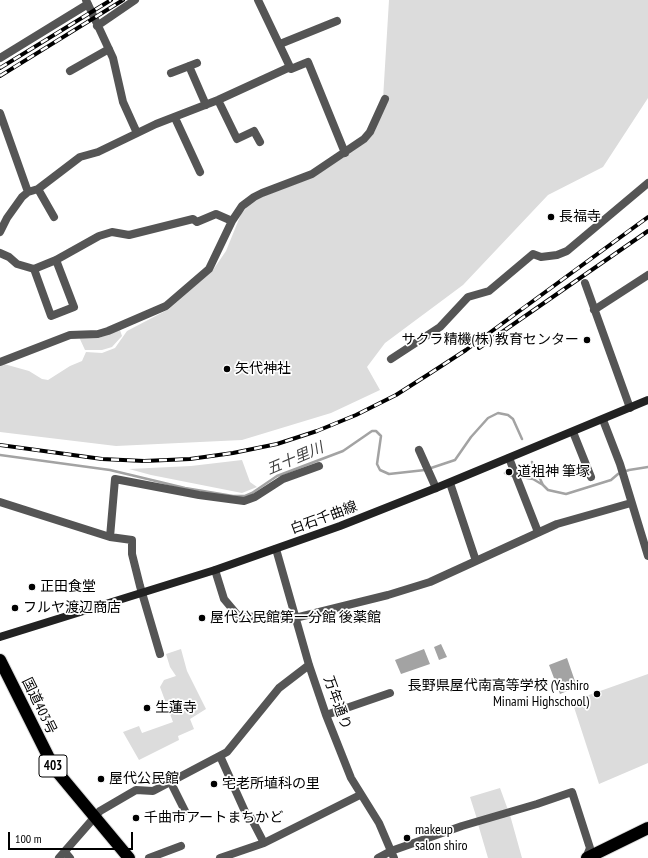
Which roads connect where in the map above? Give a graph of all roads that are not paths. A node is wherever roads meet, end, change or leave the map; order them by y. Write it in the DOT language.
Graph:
graph roads {
  1 [pos="135,0"];
  2 [pos="258,0"];
  3 [pos="87,2"];
  4 [pos="337,21"];
  5 [pos="97,26"];
  6 [pos="280,44"];
  7 [pos="109,49"];
  8 [pos="0,58"];
  9 [pos="290,67"];
  10 [pos="70,70"];
  11 [pos="171,73"];
  12 [pos="385,99"];
  13 [pos="218,100"];
  14 [pos="206,105"];
  15 [pos="0,113"];
  16 [pos="175,118"];
  17 [pos="137,132"];
  18 [pos="260,142"];
  19 [pos="345,153"];
  20 [pos="200,172"];
  21 [pos="648,183"];
  22 [pos="38,189"];
  23 [pos="28,192"];
  24 [pos="54,217"];
  25 [pos="232,221"];
  26 [pos="0,232"];
  27 [pos="0,253"];
  28 [pos="56,260"];
  29 [pos="34,268"];
  30 [pos="648,276"];
  31 [pos="585,283"];
  32 [pos="594,310"];
  33 [pos="391,359"];
  34 [pos="0,362"];
  35 [pos="648,400"];
  36 [pos="630,408"];
  37 [pos="604,420"];
  38 [pos="572,432"];
  39 [pos="419,450"];
  40 [pos="510,458"];
  41 [pos="319,466"];
  42 [pos="591,477"];
  43 [pos="450,483"];
  44 [pos="436,488"];
  45 [pos="0,502"];
  46 [pos="632,503"];
  47 [pos="538,532"];
  48 [pos="110,537"];
  49 [pos="276,549"];
  50 [pos="648,556"];
  51 [pos="476,561"];
  52 [pos="215,570"];
  53 [pos="144,594"];
  54 [pos="295,616"];
  55 [pos="0,637"];
  56 [pos="160,654"];
  57 [pos="0,662"];
  58 [pos="309,665"];
  59 [pos="390,692"];
  60 [pos="326,715"];
  61 [pos="220,756"];
  62 [pos="170,781"];
  63 [pos="360,795"];
  64 [pos="185,811"];
  65 [pos="95,818"];
  66 [pos="648,828"];
  67 [pos="264,843"];
  68 [pos="181,846"];
  69 [pos="392,854"];
  70 [pos="65,856"];
  71 [pos="129,858"];
  72 [pos="149,858"];
  73 [pos="220,858"];
  74 [pos="378,858"];
  75 [pos="587,858"];
  1 -- 5 [label="street"];
  2 -- 6 [label="street"];
  3 -- 5 [label="street"];
  3 -- 8 [label="street"];
  4 -- 6 [label="street"];
  5 -- 7 [label="street"];
  6 -- 9 [label="street"];
  7 -- 10 [label="street"];
  7 -- 17 [label="street"];
  9 -- 13 [label="street"];
  9 -- 19 [label="street"];
  11 -- 14 [label="street"];
  12 -- 19 [label="street"];
  13 -- 14 [label="street"];
  13 -- 18 [label="street"];
  14 -- 16 [label="street"];
  15 -- 23 [label="street"];
  16 -- 17 [label="street"];
  16 -- 20 [label="street"];
  17 -- 22 [label="street"];
  19 -- 25 [label="street"];
  21 -- 33 [label="street"];
  22 -- 23 [label="street"];
  22 -- 24 [label="street"];
  23 -- 26 [label="street"];
  25 -- 28 [label="street"];
  25 -- 34 [label="street"];
  27 -- 29 [label="street"];
  28 -- 29 [label="street"];
  28 -- 29 [label="street"];
  30 -- 32 [label="street"];
  31 -- 32 [label="street"];
  32 -- 36 [label="street"];
  35 -- 36 [label="main road, 白石千曲線"];
  36 -- 37 [label="main road, 白石千曲線"];
  37 -- 38 [label="main road, 白石千曲線"];
  37 -- 46 [label="street"];
  38 -- 40 [label="main road, 白石千曲線"];
  38 -- 42 [label="street"];
  39 -- 44 [label="street"];
  40 -- 43 [label="main road, 白石千曲線"];
  40 -- 47 [label="street"];
  41 -- 48 [label="street"];
  43 -- 44 [label="main road, 白石千曲線"];
  43 -- 51 [label="street"];
  44 -- 49 [label="main road, 白石千曲線"];
  45 -- 48 [label="street"];
  46 -- 47 [label="street"];
  46 -- 50 [label="street"];
  47 -- 51 [label="street"];
  48 -- 53 [label="street"];
  49 -- 52 [label="main road, 白石千曲線"];
  49 -- 54 [label="street, 万年通り"];
  51 -- 54 [label="street"];
  52 -- 53 [label="main road, 白石千曲線"];
  52 -- 54 [label="street"];
  53 -- 55 [label="main road, 白石千曲線"];
  53 -- 56 [label="street"];
  54 -- 58 [label="street, 万年通り"];
  57 -- 65 [label="highway, 国道403号 / 403"];
  58 -- 60 [label="street, 万年通り"];
  58 -- 61 [label="street"];
  59 -- 60 [label="street"];
  60 -- 63 [label="street, 万年通り"];
  61 -- 62 [label="street"];
  61 -- 67 [label="street"];
  62 -- 64 [label="street"];
  62 -- 65 [label="street"];
  63 -- 67 [label="street"];
  63 -- 69 [label="street, 万年通り"];
  65 -- 70 [label="street"];
  65 -- 71 [label="highway, 国道403号 / 403"];
  66 -- 75 [label="highway"];
  67 -- 73 [label="street"];
  68 -- 72 [label="street"];
  69 -- 74 [label="street"];
  69 -- 75 [label="street"];
}
